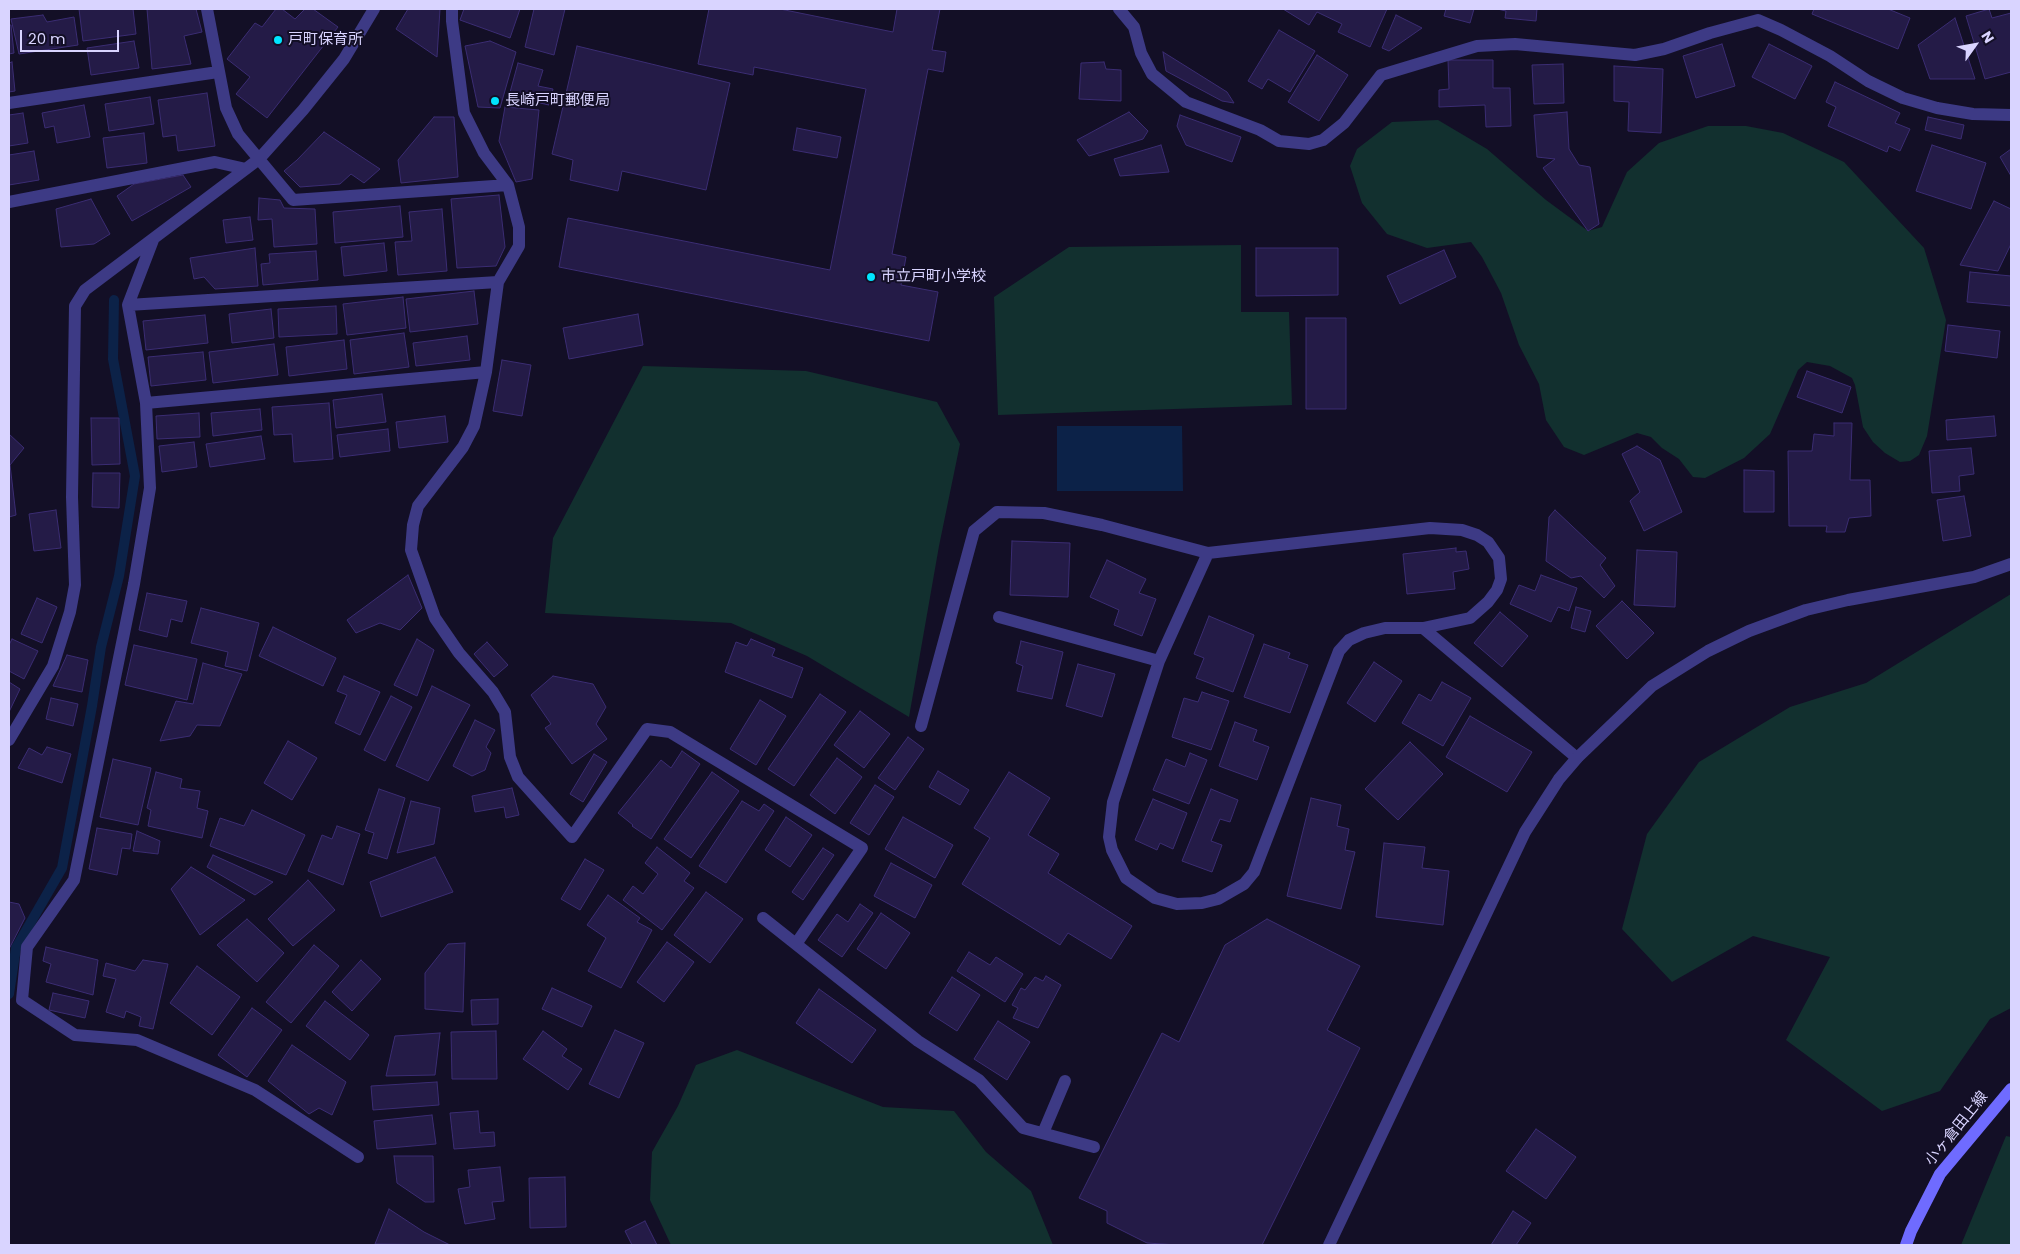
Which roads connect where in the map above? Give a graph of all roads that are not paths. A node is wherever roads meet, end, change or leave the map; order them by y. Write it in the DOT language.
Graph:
graph roads {
  1 [pos="207,9"];
  2 [pos="374,9"];
  3 [pos="452,9"];
  4 [pos="1119,9"];
  5 [pos="218,72"];
  6 [pos="9,103"];
  7 [pos="2011,115"];
  8 [pos="259,158"];
  9 [pos="246,169"];
  10 [pos="508,185"];
  11 [pos="9,202"];
  12 [pos="152,240"];
  13 [pos="498,282"];
  14 [pos="128,305"];
  15 [pos="486,372"];
  16 [pos="146,403"];
  17 [pos="1208,553"];
  18 [pos="2011,564"];
  19 [pos="999,617"];
  20 [pos="1423,628"];
  21 [pos="1158,661"];
  22 [pos="921,726"];
  23 [pos="9,740"];
  24 [pos="1577,758"];
  25 [pos="764,918"];
  26 [pos="796,944"];
  27 [pos="1065,1081"];
  28 [pos="2011,1089"];
  29 [pos="1043,1133"];
  30 [pos="1094,1147"];
  31 [pos="358,1157"];
  32 [pos="1329,1245"];
  33 [pos="1906,1245"];
  1 -- 5 [label="street"];
  2 -- 8 [label="street"];
  3 -- 10 [label="street"];
  4 -- 7 [label="street"];
  5 -- 6 [label="street"];
  5 -- 8 [label="street"];
  8 -- 9 [label="street"];
  8 -- 10 [label="street"];
  9 -- 11 [label="street"];
  9 -- 12 [label="street"];
  10 -- 13 [label="street"];
  12 -- 14 [label="street"];
  12 -- 23 [label="street"];
  13 -- 14 [label="street"];
  13 -- 15 [label="street"];
  14 -- 16 [label="street"];
  15 -- 16 [label="street"];
  15 -- 26 [label="street"];
  16 -- 31 [label="street"];
  17 -- 20 [label="street"];
  17 -- 21 [label="street"];
  17 -- 22 [label="street"];
  18 -- 24 [label="street"];
  19 -- 21 [label="street"];
  20 -- 21 [label="street"];
  20 -- 24 [label="street"];
  24 -- 32 [label="street"];
  25 -- 26 [label="street"];
  26 -- 29 [label="street"];
  27 -- 29 [label="street"];
  28 -- 33 [label="main road, 小ヶ倉田上線"];
  29 -- 30 [label="street"];
}
